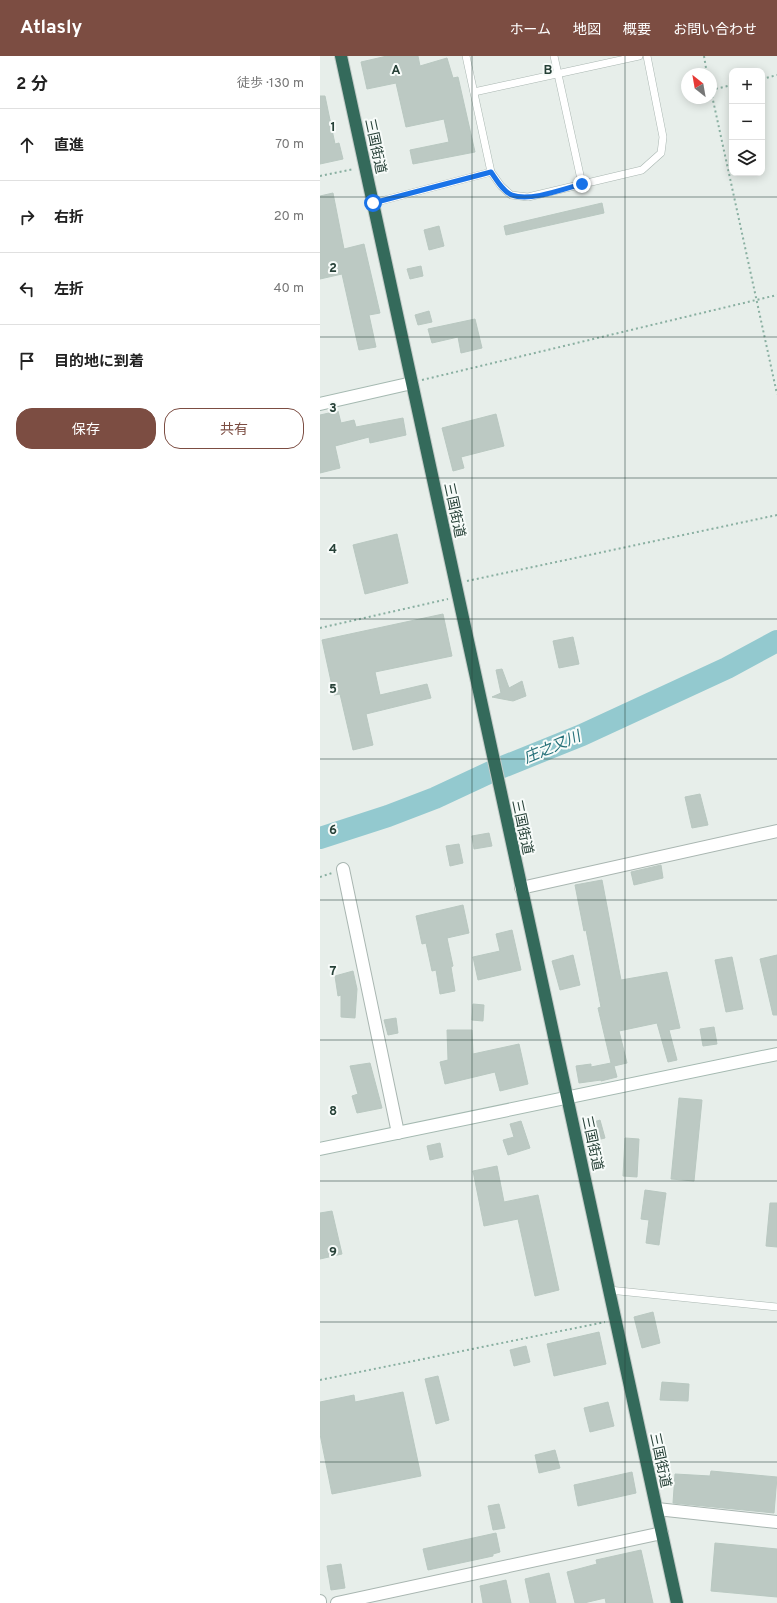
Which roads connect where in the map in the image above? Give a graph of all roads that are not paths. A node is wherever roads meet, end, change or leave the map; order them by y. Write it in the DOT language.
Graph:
graph roads {
  1 [pos="341,56"];
  2 [pos="466,56"];
  3 [pos="554,56"];
  4 [pos="639,56"];
  5 [pos="647,56"];
  6 [pos="558,73"];
  7 [pos="474,92"];
  8 [pos="491,172"];
  9 [pos="582,184"];
  10 [pos="373,203"];
  11 [pos="412,383"];
  12 [pos="320,404"];
  13 [pos="777,831"];
  14 [pos="343,869"];
  15 [pos="521,888"];
  16 [pos="777,1054"];
  17 [pos="567,1098"];
  18 [pos="398,1133"];
  19 [pos="320,1149"];
  20 [pos="609,1290"];
  21 [pos="777,1307"];
  22 [pos="656,1509"];
  23 [pos="777,1522"];
  24 [pos="662,1533"];
  25 [pos="337,1603"];
  26 [pos="677,1603"];
  1 -- 10 [label="highway, 三国街道"];
  2 -- 7 [label="lane"];
  3 -- 6 [label="lane"];
  4 -- 6 [label="lane"];
  5 -- 9 [label="lane"];
  6 -- 7 [label="lane"];
  6 -- 9 [label="lane"];
  7 -- 8 [label="lane"];
  8 -- 9 [label="lane"];
  8 -- 10 [label="lane"];
  10 -- 11 [label="highway, 三国街道"];
  11 -- 12 [label="street"];
  11 -- 15 [label="highway, 三国街道"];
  13 -- 15 [label="street"];
  14 -- 18 [label="street"];
  15 -- 17 [label="highway, 三国街道"];
  16 -- 17 [label="street"];
  17 -- 18 [label="street"];
  17 -- 20 [label="highway, 三国街道"];
  18 -- 19 [label="street"];
  20 -- 21 [label="lane"];
  20 -- 22 [label="highway, 三国街道"];
  22 -- 23 [label="street"];
  22 -- 24 [label="highway, 三国街道"];
  24 -- 25 [label="street"];
  24 -- 26 [label="highway, 三国街道"];
}
